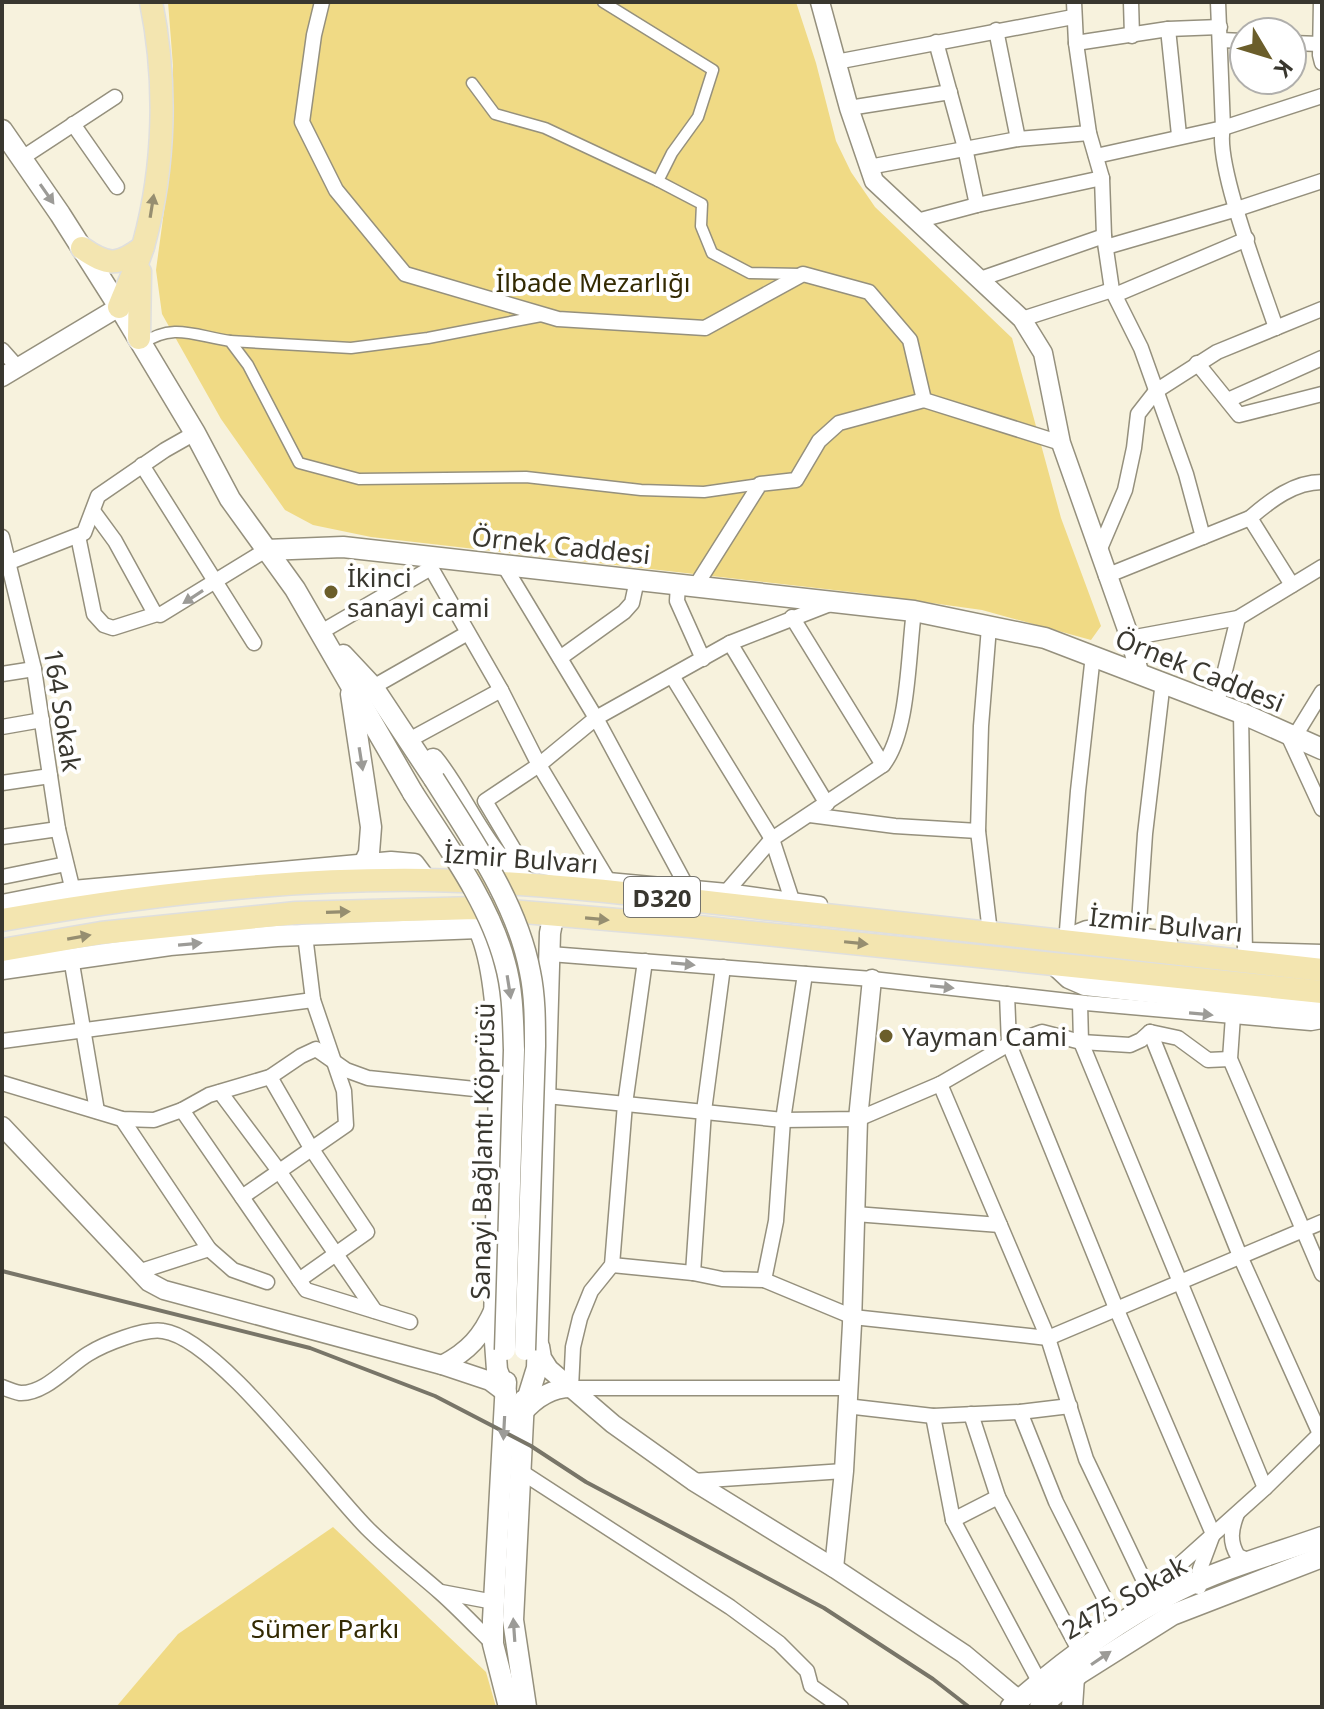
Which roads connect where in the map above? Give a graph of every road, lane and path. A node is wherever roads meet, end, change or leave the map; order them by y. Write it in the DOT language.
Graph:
graph roads {
  1 [pos="151,2"];
  2 [pos="322,2"];
  3 [pos="603,2"];
  4 [pos="820,2"];
  5 [pos="1131,2"];
  6 [pos="1218,2"];
  7 [pos="1321,2"];
  8 [pos="1073,9"];
  9 [pos="1168,29"];
  10 [pos="996,30"];
  11 [pos="1220,33"];
  12 [pos="1132,36"];
  13 [pos="1228,36"];
  14 [pos="936,42"];
  15 [pos="1076,43"];
  16 [pos="1308,44"];
  17 [pos="1320,44"];
  18 [pos="836,62"];
  19 [pos="1322,63"];
  20 [pos="472,83"];
  21 [pos="950,92"];
  22 [pos="1322,96"];
  23 [pos="115,97"];
  24 [pos="849,108"];
  25 [pos="73,124"];
  26 [pos="1223,128"];
  27 [pos="2,130"];
  28 [pos="1089,133"];
  29 [pos="1179,135"];
  30 [pos="1018,139"];
  31 [pos="965,148"];
  32 [pos="1096,156"];
  33 [pos="22,158"];
  34 [pos="869,167"];
  35 [pos="1102,178"];
  36 [pos="658,181"];
  37 [pos="1322,181"];
  38 [pos="117,187"];
  39 [pos="977,205"];
  40 [pos="1237,209"];
  41 [pos="917,221"];
  42 [pos="1247,239"];
  43 [pos="1105,241"];
  44 [pos="143,247"];
  45 [pos="82,248"];
  46 [pos="803,274"];
  47 [pos="980,279"];
  48 [pos="1113,292"];
  49 [pos="119,307"];
  50 [pos="1322,309"];
  51 [pos="546,315"];
  52 [pos="1022,319"];
  53 [pos="1276,328"];
  54 [pos="140,341"];
  55 [pos="230,341"];
  56 [pos="2,350"];
  57 [pos="1322,358"];
  58 [pos="1197,363"];
  59 [pos="10,373"];
  60 [pos="1156,391"];
  61 [pos="1322,394"];
  62 [pos="924,400"];
  63 [pos="1228,400"];
  64 [pos="195,433"];
  65 [pos="1061,443"];
  66 [pos="142,465"];
  67 [pos="1322,482"];
  68 [pos="760,484"];
  69 [pos="93,511"];
  70 [pos="1250,518"];
  71 [pos="78,536"];
  72 [pos="2,537"];
  73 [pos="1203,537"];
  74 [pos="266,550"];
  75 [pos="1099,551"];
  76 [pos="432,563"];
  77 [pos="6,564"];
  78 [pos="503,564"];
  79 [pos="1322,567"];
  80 [pos="1106,576"];
  81 [pos="637,580"];
  82 [pos="217,581"];
  83 [pos="1292,585"];
  84 [pos="686,586"];
  85 [pos="833,602"];
  86 [pos="914,611"];
  87 [pos="162,614"];
  88 [pos="792,617"];
  89 [pos="1238,618"];
  90 [pos="989,627"];
  91 [pos="321,632"];
  92 [pos="466,634"];
  93 [pos="1130,638"];
  94 [pos="254,643"];
  95 [pos="730,643"];
  96 [pos="1093,655"];
  97 [pos="560,658"];
  98 [pos="703,659"];
  99 [pos="34,669"];
  100 [pos="1139,672"];
  101 [pos="2,674"];
  102 [pos="672,676"];
  103 [pos="1163,681"];
  104 [pos="350,682"];
  105 [pos="373,687"];
  106 [pos="501,690"];
  107 [pos="1322,692"];
  108 [pos="1217,703"];
  109 [pos="1241,713"];
  110 [pos="596,718"];
  111 [pos="42,720"];
  112 [pos="2,727"];
  113 [pos="1291,734"];
  114 [pos="412,744"];
  115 [pos="1322,749"];
  116 [pos="539,765"];
  117 [pos="883,765"];
  118 [pos="50,776"];
  119 [pos="2,783"];
  120 [pos="827,804"];
  121 [pos="477,806"];
  122 [pos="1322,809"];
  123 [pos="810,815"];
  124 [pos="58,829"];
  125 [pos="978,831"];
  126 [pos="2,837"];
  127 [pos="772,839"];
  128 [pos="66,864"];
  129 [pos="359,873"];
  130 [pos="2,877"];
  131 [pos="608,880"];
  132 [pos="530,884"];
  133 [pos="687,887"];
  134 [pos="73,891"];
  135 [pos="727,891"];
  136 [pos="792,900"];
  137 [pos="2,905"];
  138 [pos="465,909"];
  139 [pos="559,915"];
  140 [pos="2,920"];
  141 [pos="989,924"];
  142 [pos="479,928"];
  143 [pos="1072,934"];
  144 [pos="305,935"];
  145 [pos="1138,938"];
  146 [pos="2,950"];
  147 [pos="1245,953"];
  148 [pos="550,954"];
  149 [pos="1322,955"];
  150 [pos="71,958"];
  151 [pos="645,961"];
  152 [pos="1054,964"];
  153 [pos="723,967"];
  154 [pos="2,969"];
  155 [pos="1322,970"];
  156 [pos="805,974"];
  157 [pos="872,979"];
  158 [pos="1322,992"];
  159 [pos="1007,994"];
  160 [pos="313,1000"];
  161 [pos="1080,1003"];
  162 [pos="1322,1011"];
  163 [pos="1233,1016"];
  164 [pos="1322,1021"];
  165 [pos="84,1029"];
  166 [pos="1150,1032"];
  167 [pos="2,1041"];
  168 [pos="1081,1042"];
  169 [pos="1009,1044"];
  170 [pos="331,1058"];
  171 [pos="1230,1059"];
  172 [pos="270,1077"];
  173 [pos="2,1083"];
  174 [pos="940,1084"];
  175 [pos="498,1091"];
  176 [pos="220,1092"];
  177 [pos="547,1096"];
  178 [pos="625,1104"];
  179 [pos="182,1110"];
  180 [pos="97,1111"];
  181 [pos="704,1111"];
  182 [pos="122,1119"];
  183 [pos="858,1119"];
  184 [pos="783,1120"];
  185 [pos="2,1126"];
  186 [pos="311,1148"];
  187 [pos="279,1171"];
  188 [pos="242,1197"];
  189 [pos="855,1214"];
  190 [pos="1322,1222"];
  191 [pos="1000,1225"];
  192 [pos="1303,1229"];
  193 [pos="209,1249"];
  194 [pos="336,1253"];
  195 [pos="1240,1256"];
  196 [pos="612,1265"];
  197 [pos="138,1272"];
  198 [pos="693,1273"];
  199 [pos="1322,1274"];
  200 [pos="299,1280"];
  201 [pos="764,1280"];
  202 [pos="267,1282"];
  203 [pos="1178,1282"];
  204 [pos="1116,1308"];
  205 [pos="494,1309"];
  206 [pos="375,1311"];
  207 [pos="853,1317"];
  208 [pos="410,1322"];
  209 [pos="1048,1338"];
  210 [pos="523,1346"];
  211 [pos="442,1365"];
  212 [pos="2,1387"];
  213 [pos="571,1388"];
  214 [pos="506,1393"];
  215 [pos="847,1397"];
  216 [pos="1070,1406"];
  217 [pos="1020,1412"];
  218 [pos="523,1413"];
  219 [pos="971,1414"];
  220 [pos="933,1416"];
  221 [pos="1321,1433"];
  222 [pos="520,1471"];
  223 [pos="844,1471"];
  224 [pos="693,1481"];
  225 [pos="1265,1488"];
  226 [pos="998,1497"];
  227 [pos="1238,1512"];
  228 [pos="953,1520"];
  229 [pos="1213,1534"];
  230 [pos="1322,1537"];
  231 [pos="1322,1557"];
  232 [pos="1252,1562"];
  233 [pos="834,1568"];
  234 [pos="1200,1591"];
  235 [pos="440,1592"];
  236 [pos="494,1602"];
  237 [pos="1164,1605"];
  238 [pos="1119,1627"];
  239 [pos="493,1644"];
  240 [pos="1080,1652"];
  241 [pos="1074,1677"];
  242 [pos="1040,1683"];
  243 [pos="1015,1704"];
  244 [pos="513,1707"];
  245 [pos="841,1707"];
  246 [pos="1040,1707"];
  247 [pos="1072,1707"];
  44 -- 1 [label="main road, one-way"];
  2 -- 51 [label="street"];
  3 -- 36 [label="street"];
  4 -- 18 [label="street"];
  5 -- 12 [label="street"];
  6 -- 11 [label="street"];
  7 -- 17 [label="street"];
  8 -- 10 [label="street"];
  8 -- 15 [label="street"];
  9 -- 11 [label="street"];
  9 -- 12 [label="street"];
  9 -- 29 [label="street"];
  10 -- 14 [label="street"];
  10 -- 30 [label="street"];
  11 -- 13 [label="street"];
  11 -- 26 [label="street"];
  12 -- 15 [label="street"];
  14 -- 18 [label="street"];
  14 -- 21 [label="street"];
  15 -- 28 [label="street"];
  16 -- 17 [label="street"];
  17 -- 19 [label="street"];
  18 -- 24 [label="street"];
  20 -- 36 [label="street"];
  21 -- 24 [label="street"];
  21 -- 31 [label="street"];
  22 -- 26 [label="street"];
  23 -- 25 [label="street"];
  24 -- 34 [label="street"];
  25 -- 33 [label="street"];
  25 -- 38 [label="street"];
  26 -- 29 [label="street"];
  26 -- 40 [label="street"];
  27 -- 33 [label="main road"];
  28 -- 30 [label="street"];
  28 -- 32 [label="street"];
  29 -- 32 [label="street"];
  30 -- 31 [label="street"];
  31 -- 34 [label="street"];
  31 -- 39 [label="street"];
  32 -- 35 [label="street"];
  33 -- 45 [label="main road, one-way"];
  34 -- 41 [label="street"];
  35 -- 39 [label="street"];
  35 -- 43 [label="street"];
  36 -- 46 [label="street"];
  37 -- 40 [label="street"];
  39 -- 41 [label="street"];
  40 -- 42 [label="street"];
  40 -- 43 [label="street"];
  41 -- 47 [label="street"];
  42 -- 48 [label="street"];
  42 -- 53 [label="street"];
  43 -- 47 [label="street"];
  43 -- 48 [label="street"];
  44 -- 45 [label="main road"];
  44 -- 49 [label="main road"];
  44 -- 54 [label="main road"];
  45 -- 49 [label="main road"];
  46 -- 51 [label="street"];
  46 -- 62 [label="street"];
  47 -- 52 [label="street"];
  48 -- 52 [label="street"];
  48 -- 60 [label="street"];
  49 -- 54 [label="main road"];
  49 -- 59 [label="street"];
  50 -- 53 [label="street"];
  51 -- 55 [label="street"];
  52 -- 65 [label="street"];
  53 -- 58 [label="street"];
  54 -- 55 [label="street"];
  54 -- 64 [label="main road"];
  55 -- 68 [label="street"];
  56 -- 59 [label="street"];
  57 -- 63 [label="street"];
  58 -- 60 [label="street"];
  58 -- 63 [label="street"];
  60 -- 73 [label="street"];
  60 -- 75 [label="street"];
  61 -- 63 [label="street"];
  62 -- 65 [label="street"];
  62 -- 68 [label="street"];
  64 -- 66 [label="street"];
  64 -- 74 [label="main road"];
  65 -- 75 [label="street"];
  66 -- 69 [label="street"];
  66 -- 82 [label="street"];
  67 -- 70 [label="street"];
  68 -- 84 [label="street"];
  69 -- 71 [label="street"];
  69 -- 87 [label="street"];
  70 -- 73 [label="street"];
  70 -- 83 [label="street"];
  71 -- 77 [label="street"];
  71 -- 87 [label="street"];
  72 -- 77 [label="street, 164 Sokak"];
  73 -- 80 [label="street"];
  74 -- 76 [label="main road, Örnek Caddesi"];
  74 -- 82 [label="street"];
  74 -- 91 [label="main road"];
  75 -- 80 [label="street"];
  76 -- 78 [label="main road, Örnek Caddesi"];
  76 -- 91 [label="street"];
  76 -- 92 [label="street"];
  77 -- 99 [label="street, 164 Sokak"];
  78 -- 81 [label="main road, Örnek Caddesi"];
  78 -- 97 [label="street"];
  79 -- 83 [label="street"];
  80 -- 93 [label="street"];
  81 -- 84 [label="main road, Örnek Caddesi"];
  81 -- 97 [label="street"];
  82 -- 87 [label="street, one-way"];
  82 -- 94 [label="street"];
  83 -- 89 [label="street"];
  84 -- 85 [label="main road, Örnek Caddesi"];
  84 -- 98 [label="street"];
  85 -- 86 [label="main road, Örnek Caddesi"];
  85 -- 88 [label="street"];
  86 -- 90 [label="main road, Örnek Caddesi"];
  86 -- 117 [label="street"];
  88 -- 95 [label="street"];
  88 -- 117 [label="street"];
  89 -- 93 [label="street"];
  89 -- 108 [label="street"];
  90 -- 96 [label="main road, Örnek Caddesi"];
  90 -- 125 [label="street"];
  91 -- 104 [label="main road, Sanayi Bağlantı Köprüsü"];
  91 -- 105 [label="main road, Sanayi Bağlantı Köprüsü"];
  92 -- 105 [label="street"];
  92 -- 106 [label="street"];
  93 -- 100 [label="street"];
  95 -- 98 [label="street"];
  95 -- 120 [label="street"];
  96 -- 100 [label="main road, Örnek Caddesi"];
  96 -- 143 [label="street"];
  97 -- 110 [label="street"];
  98 -- 102 [label="street"];
  99 -- 101 [label="street"];
  99 -- 111 [label="street, 164 Sokak"];
  100 -- 103 [label="main road, Örnek Caddesi"];
  102 -- 110 [label="street"];
  102 -- 127 [label="street"];
  103 -- 108 [label="main road, Örnek Caddesi"];
  103 -- 145 [label="street"];
  104 -- 129 [label="main road, one-way"];
  104 -- 210 [label="main road, Sanayi Bağlantı Köprüsü, one-way, bridge"];
  105 -- 114 [label="main road, Sanayi Bağlantı Köprüsü"];
  106 -- 114 [label="street"];
  106 -- 116 [label="street"];
  107 -- 113 [label="street"];
  108 -- 109 [label="main road, Örnek Caddesi"];
  109 -- 113 [label="main road, Örnek Caddesi"];
  109 -- 147 [label="street"];
  110 -- 116 [label="street"];
  110 -- 133 [label="street"];
  111 -- 112 [label="street"];
  111 -- 118 [label="street, 164 Sokak"];
  113 -- 115 [label="main road, Örnek Caddesi"];
  113 -- 122 [label="street"];
  114 -- 121 [label="main road"];
  114 -- 210 [label="main road, Sanayi Bağlantı Köprüsü, bridge"];
  116 -- 121 [label="street"];
  116 -- 131 [label="street"];
  117 -- 120 [label="street"];
  118 -- 119 [label="street"];
  118 -- 124 [label="street, 164 Sokak"];
  120 -- 123 [label="street"];
  121 -- 131 [label="street"];
  121 -- 132 [label="main road"];
  123 -- 125 [label="street"];
  123 -- 127 [label="street"];
  124 -- 126 [label="street"];
  124 -- 128 [label="street, 164 Sokak"];
  125 -- 141 [label="street"];
  127 -- 135 [label="street"];
  127 -- 136 [label="street"];
  128 -- 130 [label="street"];
  128 -- 134 [label="street, 164 Sokak"];
  129 -- 132 [label="main road, İzmir Bulvarı / D320"];
  129 -- 134 [label="main road"];
  129 -- 140 [label="main road, İzmir Bulvarı / D320"];
  131 -- 133 [label="street"];
  132 -- 143 [label="main road, İzmir Bulvarı / D320"];
  133 -- 135 [label="street"];
  134 -- 137 [label="main road"];
  135 -- 136 [label="street"];
  136 -- 141 [label="street"];
  138 -- 139 [label="main road, İzmir Bulvarı / D320"];
  138 -- 142 [label="main road"];
  146 -- 138 [label="main road, İzmir Bulvarı / D320, one-way"];
  139 -- 148 [label="main road"];
  139 -- 152 [label="main road, İzmir Bulvarı / D320, one-way"];
  141 -- 143 [label="street"];
  142 -- 144 [label="main road"];
  142 -- 175 [label="main road"];
  143 -- 145 [label="main road"];
  143 -- 155 [label="main road, İzmir Bulvarı / D320"];
  150 -- 144 [label="main road, one-way"];
  144 -- 160 [label="street"];
  145 -- 147 [label="main road"];
  147 -- 149 [label="main road"];
  148 -- 151 [label="street"];
  148 -- 177 [label="main road"];
  150 -- 154 [label="main road"];
  150 -- 165 [label="street"];
  151 -- 153 [label="street, one-way"];
  151 -- 178 [label="street"];
  152 -- 158 [label="main road, İzmir Bulvarı / D320"];
  152 -- 162 [label="main road"];
  153 -- 156 [label="street"];
  153 -- 181 [label="street"];
  156 -- 157 [label="street"];
  156 -- 184 [label="street"];
  157 -- 159 [label="street, one-way"];
  157 -- 183 [label="street"];
  159 -- 161 [label="street"];
  159 -- 169 [label="street"];
  160 -- 165 [label="street"];
  160 -- 170 [label="street"];
  161 -- 163 [label="street, one-way"];
  161 -- 168 [label="street"];
  163 -- 164 [label="street"];
  163 -- 171 [label="street"];
  165 -- 167 [label="street"];
  165 -- 180 [label="street"];
  166 -- 168 [label="street"];
  166 -- 171 [label="street"];
  166 -- 195 [label="street"];
  168 -- 169 [label="street"];
  168 -- 203 [label="street"];
  169 -- 174 [label="street"];
  169 -- 204 [label="street"];
  170 -- 172 [label="street"];
  170 -- 175 [label="street"];
  170 -- 186 [label="street"];
  171 -- 192 [label="street"];
  172 -- 176 [label="street"];
  172 -- 186 [label="street"];
  173 -- 180 [label="street"];
  174 -- 183 [label="street"];
  174 -- 191 [label="street"];
  175 -- 177 [label="street"];
  175 -- 205 [label="main road"];
  176 -- 179 [label="street"];
  176 -- 187 [label="street"];
  177 -- 178 [label="street"];
  177 -- 210 [label="main road"];
  178 -- 181 [label="street"];
  178 -- 196 [label="street"];
  179 -- 182 [label="street"];
  179 -- 188 [label="street"];
  180 -- 182 [label="street"];
  181 -- 184 [label="street"];
  181 -- 198 [label="street"];
  182 -- 193 [label="street"];
  183 -- 184 [label="street"];
  183 -- 189 [label="street"];
  184 -- 201 [label="street"];
  185 -- 197 [label="street"];
  186 -- 187 [label="street"];
  186 -- 194 [label="street"];
  187 -- 188 [label="street"];
  187 -- 194 [label="street"];
  188 -- 200 [label="street"];
  189 -- 191 [label="street"];
  189 -- 207 [label="street"];
  190 -- 192 [label="street"];
  191 -- 209 [label="street"];
  192 -- 195 [label="street"];
  192 -- 199 [label="street"];
  193 -- 197 [label="street"];
  193 -- 202 [label="street"];
  194 -- 200 [label="street"];
  194 -- 206 [label="street"];
  195 -- 203 [label="street"];
  195 -- 221 [label="street"];
  196 -- 198 [label="street"];
  196 -- 213 [label="street"];
  197 -- 211 [label="street"];
  198 -- 201 [label="street"];
  200 -- 206 [label="street"];
  201 -- 207 [label="street"];
  203 -- 204 [label="street"];
  203 -- 225 [label="street"];
  204 -- 209 [label="street"];
  204 -- 229 [label="street"];
  205 -- 211 [label="street"];
  205 -- 214 [label="main road"];
  206 -- 208 [label="street"];
  207 -- 209 [label="street"];
  207 -- 215 [label="street"];
  209 -- 216 [label="street"];
  210 -- 213 [label="street"];
  210 -- 214 [label="main road"];
  210 -- 218 [label="main road"];
  211 -- 214 [label="street"];
  212 -- 235 [label="street"];
  213 -- 215 [label="street"];
  213 -- 218 [label="street"];
  213 -- 224 [label="street"];
  214 -- 236 [label="main road, one-way"];
  215 -- 220 [label="street"];
  215 -- 223 [label="street"];
  216 -- 217 [label="street"];
  216 -- 237 [label="street"];
  217 -- 219 [label="street"];
  217 -- 238 [label="street"];
  218 -- 222 [label="main road"];
  219 -- 220 [label="street"];
  219 -- 226 [label="street"];
  220 -- 228 [label="street"];
  221 -- 225 [label="street"];
  244 -- 222 [label="main road, one-way"];
  222 -- 245 [label="street"];
  223 -- 224 [label="street"];
  223 -- 233 [label="street"];
  224 -- 233 [label="street"];
  225 -- 227 [label="street"];
  226 -- 228 [label="street"];
  226 -- 240 [label="street"];
  227 -- 229 [label="street"];
  227 -- 232 [label="street"];
  228 -- 242 [label="street"];
  229 -- 234 [label="street"];
  229 -- 237 [label="street"];
  230 -- 232 [label="main road, 2475 Sokak"];
  231 -- 234 [label="main road, 2475 Sokak"];
  232 -- 234 [label="main road, 2475 Sokak"];
  233 -- 243 [label="street"];
  234 -- 237 [label="main road, 2475 Sokak"];
  235 -- 236 [label="street"];
  235 -- 239 [label="street"];
  236 -- 239 [label="main road"];
  237 -- 238 [label="main road, 2475 Sokak"];
  241 -- 237 [label="main road, 2475 Sokak, one-way"];
  238 -- 240 [label="main road, 2475 Sokak"];
  239 -- 244 [label="main road"];
  240 -- 242 [label="main road, 2475 Sokak"];
  241 -- 246 [label="main road, 2475 Sokak"];
  241 -- 247 [label="main road"];
  242 -- 243 [label="main road, 2475 Sokak"];
}
